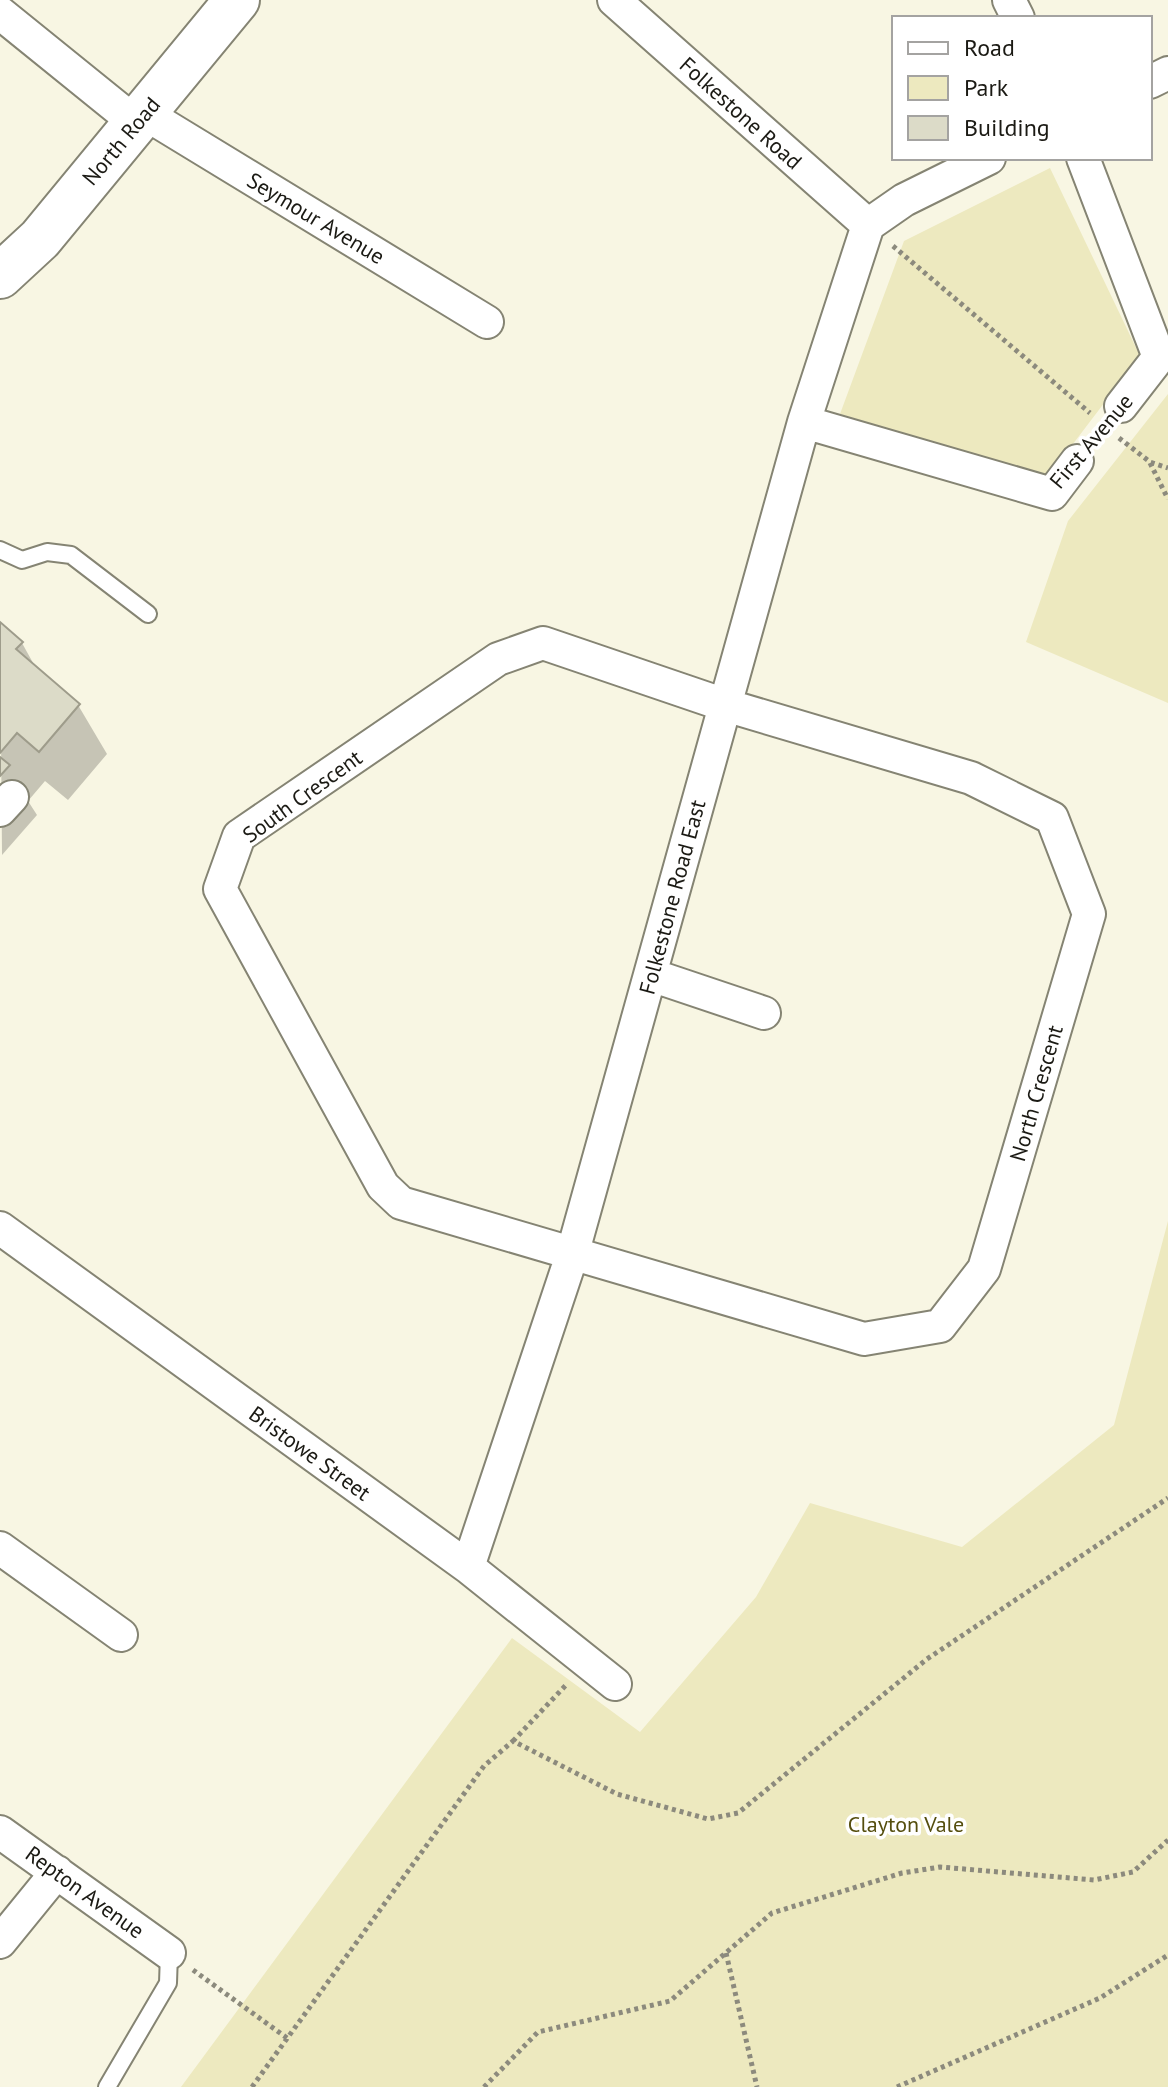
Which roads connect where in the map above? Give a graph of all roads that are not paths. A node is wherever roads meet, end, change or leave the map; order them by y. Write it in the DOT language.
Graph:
graph roads {
  1 [pos="237,0"];
  2 [pos="614,0"];
  3 [pos="0,13"];
  4 [pos="140,118"];
  5 [pos="985,160"];
  6 [pos="1084,160"];
  7 [pos="868,225"];
  8 [pos="0,276"];
  9 [pos="487,322"];
  10 [pos="1113,416"];
  11 [pos="804,422"];
  12 [pos="1077,461"];
  13 [pos="0,550"];
  14 [pos="148,614"];
  15 [pos="725,705"];
  16 [pos="651,975"];
  17 [pos="764,1013"];
  18 [pos="0,1228"];
  19 [pos="572,1255"];
  20 [pos="0,1548"];
  21 [pos="468,1567"];
  22 [pos="121,1635"];
  23 [pos="615,1684"];
  24 [pos="0,1832"];
  25 [pos="57,1872"];
  26 [pos="0,1942"];
  27 [pos="169,1953"];
  28 [pos="107,2087"];
  1 -- 4 [label="street, North Road"];
  2 -- 7 [label="street, Folkestone Road"];
  3 -- 4 [label="street, Seymour Avenue"];
  4 -- 8 [label="street, North Road"];
  4 -- 9 [label="street, Seymour Avenue"];
  5 -- 7 [label="street"];
  6 -- 10 [label="street, First Avenue"];
  7 -- 11 [label="street, Folkestone Road East"];
  11 -- 12 [label="street, First Avenue"];
  11 -- 15 [label="street, Folkestone Road East"];
  13 -- 14 [label="lane"];
  15 -- 16 [label="street, Folkestone Road East"];
  15 -- 19 [label="street, South Crescent"];
  15 -- 19 [label="street, North Crescent"];
  16 -- 17 [label="street"];
  16 -- 19 [label="street, Folkestone Road East"];
  18 -- 21 [label="street, Bristowe Street"];
  19 -- 21 [label="street, Folkestone Road East"];
  20 -- 22 [label="street"];
  21 -- 23 [label="street, Bristowe Street"];
  24 -- 25 [label="street, Repton Avenue"];
  25 -- 26 [label="street"];
  25 -- 27 [label="street, Repton Avenue"];
  27 -- 28 [label="lane"];
}
